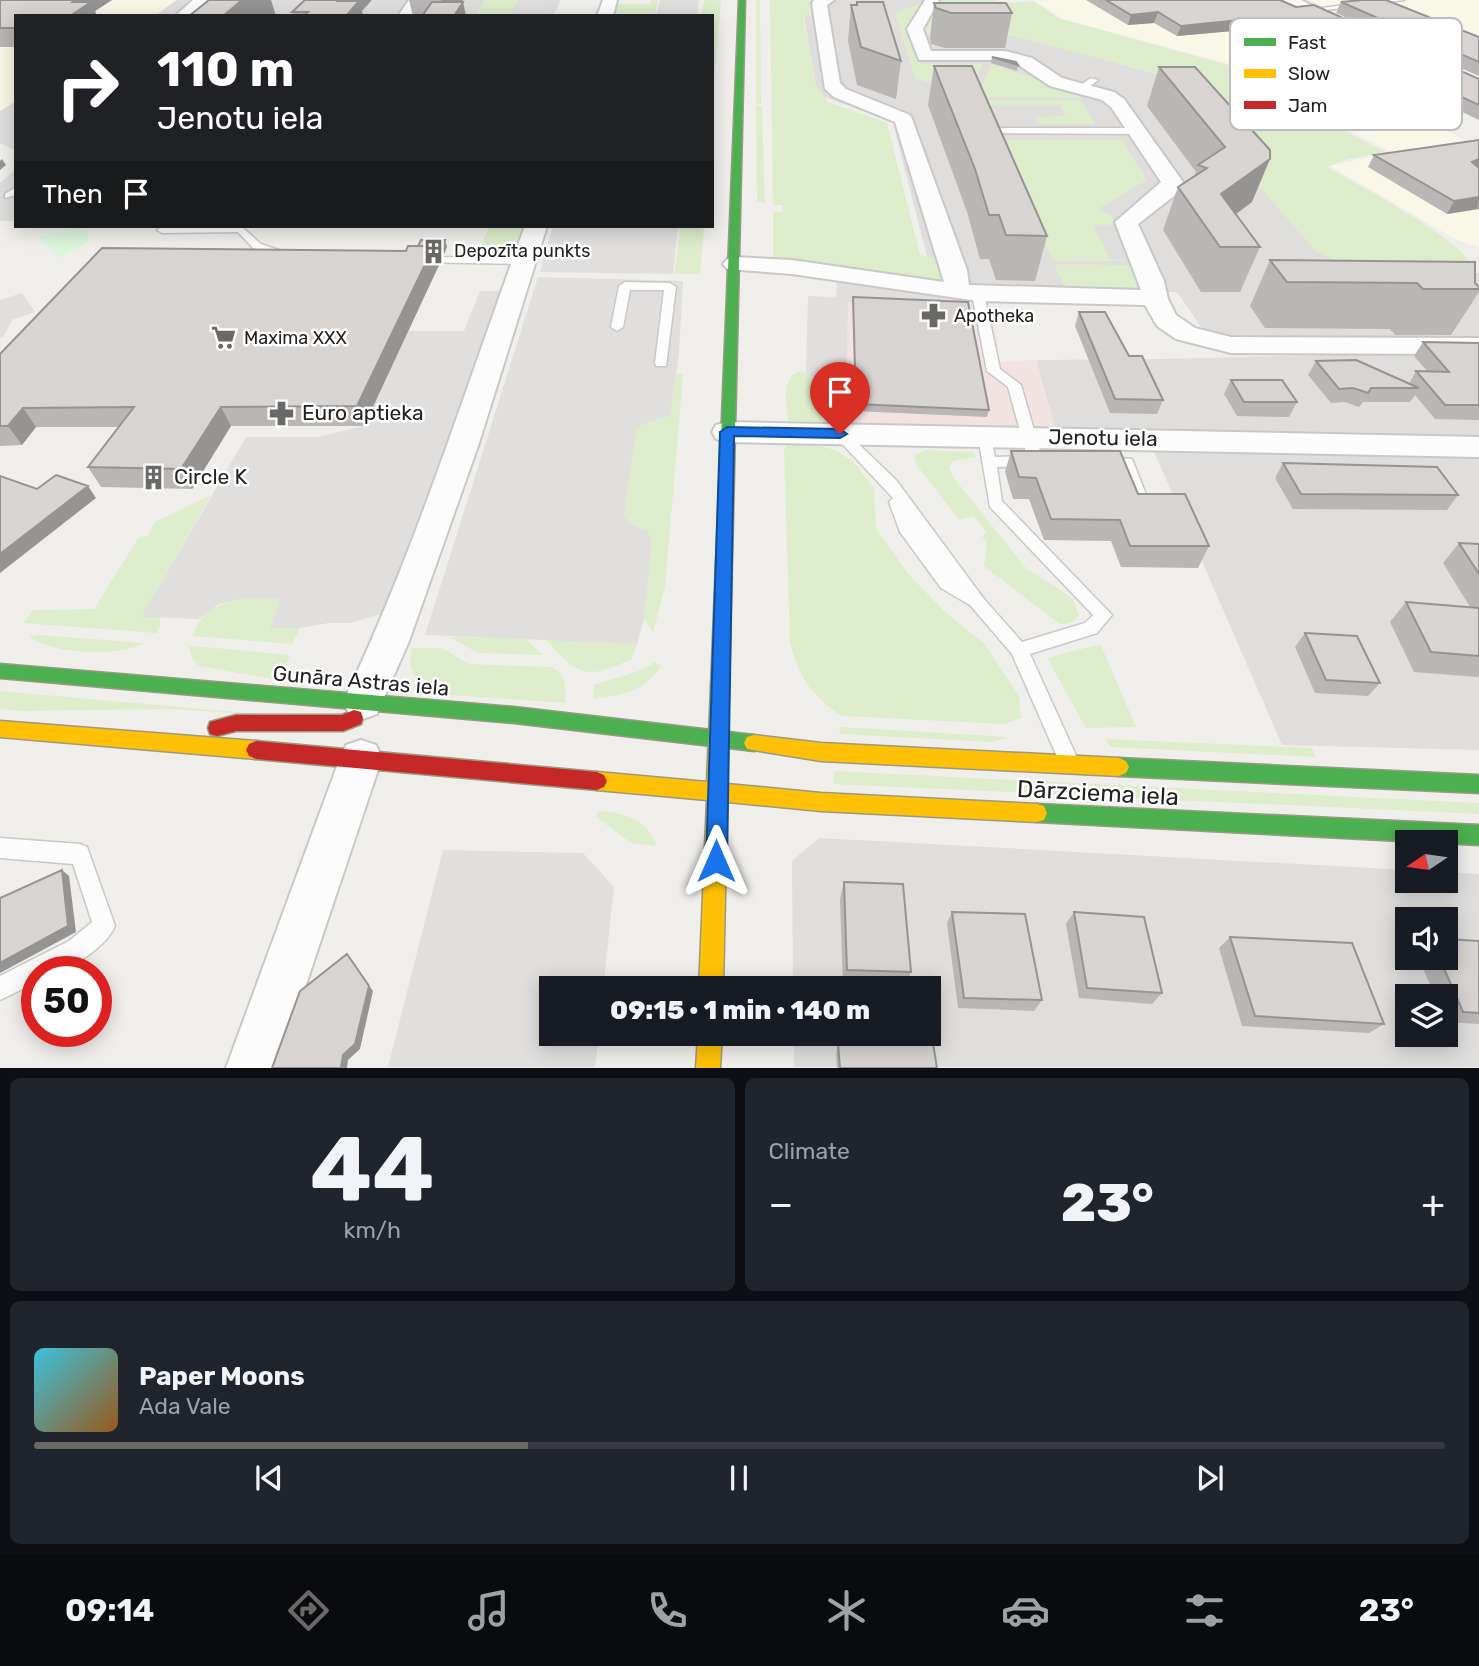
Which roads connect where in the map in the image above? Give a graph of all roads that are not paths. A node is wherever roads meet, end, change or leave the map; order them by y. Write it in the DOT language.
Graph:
graph roads {
  1 [pos="202,0"];
  2 [pos="742,0"];
  3 [pos="932,0"];
  4 [pos="1289,0"];
  5 [pos="1401,0"];
  6 [pos="822,1"];
  7 [pos="1311,10"];
  8 [pos="184,14"];
  9 [pos="1328,18"];
  10 [pos="991,131"];
  11 [pos="1137,131"];
  12 [pos="535,228"];
  13 [pos="162,230"];
  14 [pos="293,256"];
  15 [pos="401,259"];
  16 [pos="524,261"];
  17 [pos="735,264"];
  18 [pos="968,293"];
  19 [pos="1155,298"];
  20 [pos="617,327"];
  21 [pos="1479,346"];
  22 [pos="661,363"];
  23 [pos="727,432"];
  24 [pos="840,434"];
  25 [pos="1479,447"];
  26 [pos="987,449"];
  27 [pos="1037,453"];
  28 [pos="1088,462"];
  29 [pos="1143,507"];
  30 [pos="1019,650"];
  31 [pos="0,671"];
  32 [pos="363,702"];
  33 [pos="1,731"];
  34 [pos="719,737"];
  35 [pos="196,743"];
  36 [pos="361,758"];
  37 [pos="1069,764"];
  38 [pos="1479,784"];
  39 [pos="716,791"];
  40 [pos="1479,835"];
  41 [pos="0,848"];
  42 [pos="712,976"];
  43 [pos="0,988"];
  44 [pos="709,1046"];
  45 [pos="252,1068"];
  46 [pos="708,1068"];
  1 -- 8 [label="street"];
  2 -- 17 [label="main road"];
  3 -- 11 [label="street"];
  4 -- 7 [label="street"];
  5 -- 7 [label="lane"];
  6 -- 18 [label="street"];
  7 -- 9 [label="street"];
  10 -- 11 [label="lane"];
  11 -- 19 [label="street"];
  12 -- 16 [label="street"];
  13 -- 14 [label="lane"];
  15 -- 16 [label="lane"];
  16 -- 32 [label="street"];
  17 -- 18 [label="street"];
  17 -- 23 [label="main road"];
  18 -- 19 [label="street"];
  18 -- 27 [label="lane"];
  19 -- 21 [label="street"];
  20 -- 22 [label="lane"];
  23 -- 24 [label="street, Jenotu iela"];
  23 -- 34 [label="main road"];
  24 -- 26 [label="street, Jenotu iela"];
  24 -- 30 [label="lane"];
  25 -- 27 [label="street, Jenotu iela"];
  26 -- 27 [label="street, Jenotu iela"];
  26 -- 30 [label="lane"];
  28 -- 29 [label="lane"];
  30 -- 37 [label="lane"];
  31 -- 32 [label="main road, Gunāra Astras iela"];
  32 -- 34 [label="main road, Gunāra Astras iela"];
  32 -- 35 [label="main road"];
  33 -- 35 [label="main road"];
  34 -- 37 [label="main road, Dārzciema iela"];
  34 -- 39 [label="main road"];
  35 -- 36 [label="main road"];
  36 -- 39 [label="main road"];
  36 -- 45 [label="street"];
  37 -- 38 [label="main road, Dārzciema iela"];
  39 -- 40 [label="main road, Dārzciema iela"];
  39 -- 42 [label="main road"];
  41 -- 43 [label="lane"];
  44 -- 46 [label="main road"];
}
